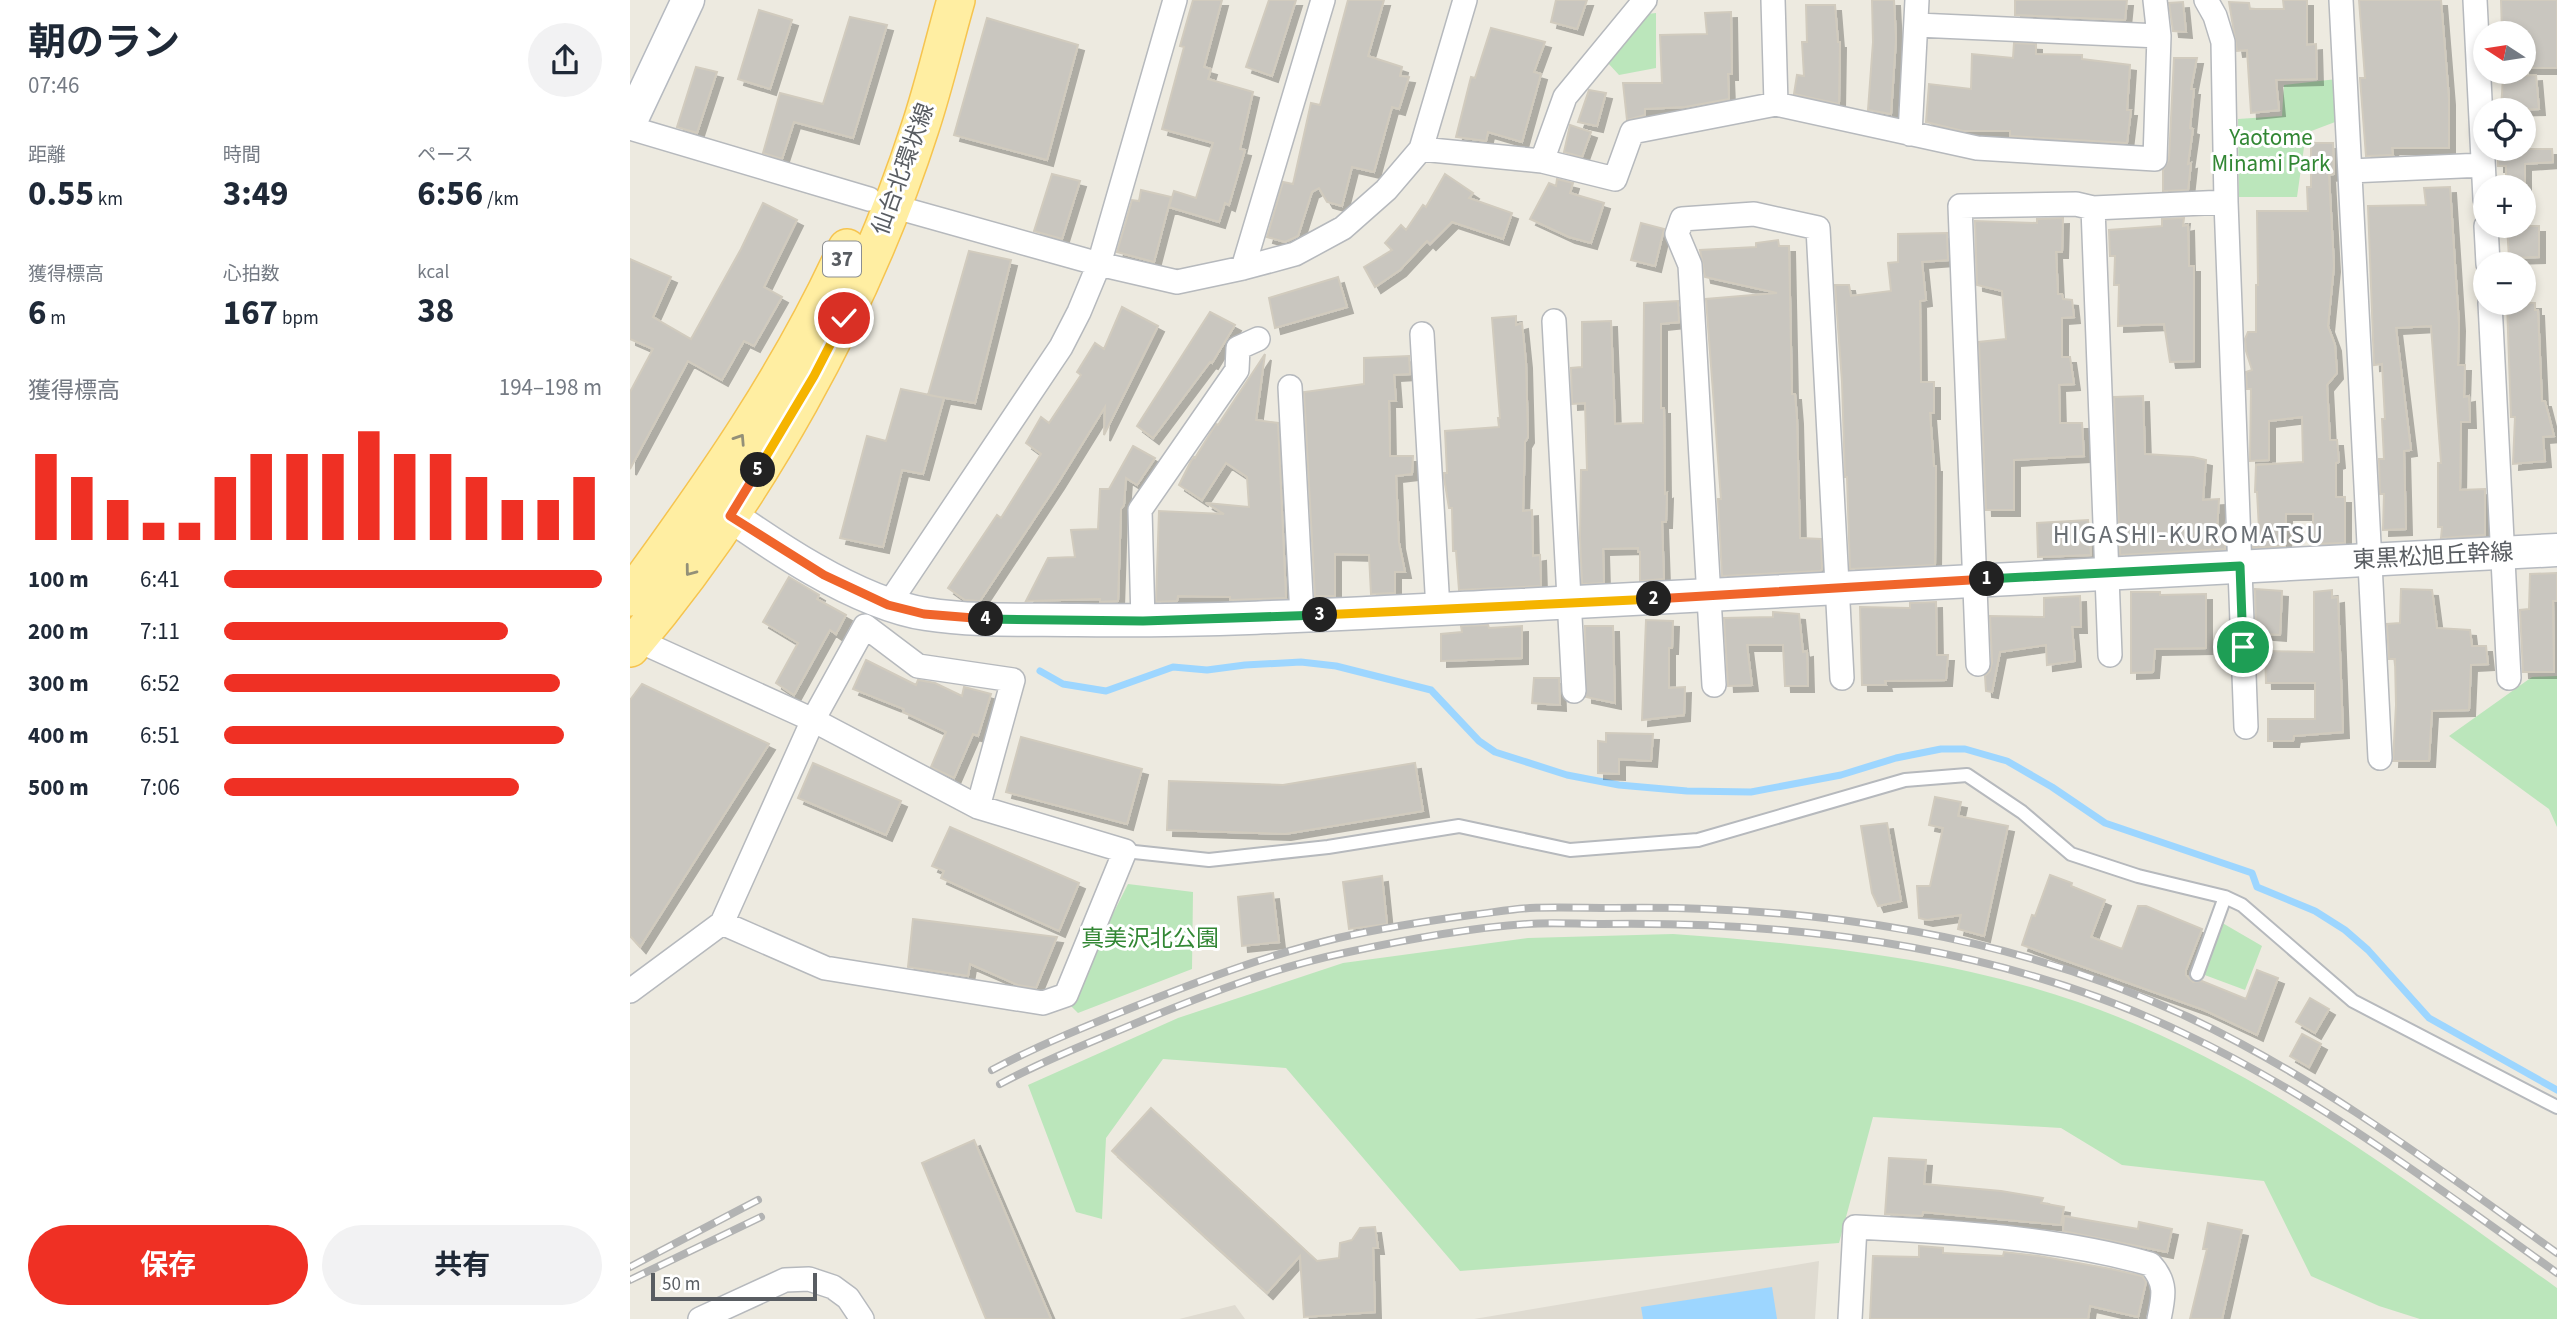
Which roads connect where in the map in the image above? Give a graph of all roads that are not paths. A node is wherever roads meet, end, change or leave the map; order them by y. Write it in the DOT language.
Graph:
graph roads {
  1 [pos="688,0"];
  2 [pos="933,0"];
  3 [pos="956,0"];
  4 [pos="1175,0"];
  5 [pos="1323,0"];
  6 [pos="1465,0"];
  7 [pos="1645,0"];
  8 [pos="1773,0"];
  9 [pos="1917,0"];
  10 [pos="2155,0"];
  11 [pos="2206,0"];
  12 [pos="2341,0"];
  13 [pos="2475,0"];
  14 [pos="1917,25"];
  15 [pos="2159,36"];
  16 [pos="1776,103"];
  17 [pos="630,123"];
  18 [pos="630,128"];
  19 [pos="1910,134"];
  20 [pos="1421,149"];
  21 [pos="1542,160"];
  22 [pos="2483,165"];
  23 [pos="2350,171"];
  24 [pos="2484,175"];
  25 [pos="880,202"];
  26 [pos="2226,202"];
  27 [pos="2094,208"];
  28 [pos="1099,264"];
  29 [pos="1243,268"];
  30 [pos="2491,315"];
  31 [pos="1555,321"];
  32 [pos="1422,334"];
  33 [pos="1258,339"];
  34 [pos="1290,387"];
  35 [pos="717,506"];
  36 [pos="2557,550"];
  37 [pos="2502,552"];
  38 [pos="2370,559"];
  39 [pos="2240,566"];
  40 [pos="2107,573"];
  41 [pos="1975,580"];
  42 [pos="1837,587"];
  43 [pos="630,597"];
  44 [pos="1709,597"];
  45 [pos="1569,602"];
  46 [pos="888,605"];
  47 [pos="1438,609"];
  48 [pos="1302,615"];
  49 [pos="1143,621"];
  50 [pos="634,644"];
  51 [pos="2110,654"];
  52 [pos="1978,664"];
  53 [pos="1842,678"];
  54 [pos="2509,678"];
  55 [pos="1714,685"];
  56 [pos="1574,691"];
  57 [pos="813,720"];
  58 [pos="2246,727"];
  59 [pos="2380,758"];
  60 [pos="978,807"];
  61 [pos="1125,851"];
  62 [pos="2225,897"];
  63 [pos="723,923"];
  64 [pos="2197,974"];
  65 [pos="630,991"];
  66 [pos="2557,1107"];
  67 [pos="699,1319"];
  68 [pos="862,1319"];
  69 [pos="1850,1319"];
  70 [pos="2159,1319"];
  1 -- 17 [label="street"];
  2 -- 25 [label="main road, 仙台北環状線 / 37"];
  3 -- 25 [label="main road, 仙台北環状線 / 37"];
  4 -- 28 [label="street"];
  5 -- 29 [label="street"];
  6 -- 20 [label="street"];
  7 -- 21 [label="street"];
  8 -- 16 [label="street"];
  9 -- 14 [label="street"];
  10 -- 15 [label="street"];
  11 -- 26 [label="street"];
  12 -- 23 [label="street"];
  13 -- 22 [label="street"];
  14 -- 15 [label="street"];
  14 -- 19 [label="street"];
  15 -- 19 [label="street"];
  16 -- 19 [label="street"];
  16 -- 21 [label="street"];
  18 -- 25 [label="street"];
  20 -- 21 [label="street"];
  20 -- 29 [label="street"];
  22 -- 23 [label="street"];
  22 -- 24 [label="street"];
  23 -- 38 [label="street"];
  25 -- 28 [label="street"];
  25 -- 35 [label="main road, 仙台北環状線 / 37"];
  26 -- 27 [label="street"];
  26 -- 39 [label="street"];
  27 -- 40 [label="street"];
  27 -- 41 [label="street"];
  28 -- 29 [label="street"];
  28 -- 46 [label="street"];
  30 -- 37 [label="street"];
  31 -- 45 [label="street"];
  32 -- 47 [label="street"];
  33 -- 49 [label="street"];
  34 -- 48 [label="street"];
  35 -- 43 [label="main road, 仙台北環状線 / 37"];
  35 -- 46 [label="street, 東黒松旭丘幹線"];
  35 -- 50 [label="main road, 仙台北環状線 / 37, one-way"];
  36 -- 37 [label="street, 東黒松旭丘幹線"];
  37 -- 38 [label="street, 東黒松旭丘幹線"];
  37 -- 54 [label="street"];
  38 -- 39 [label="street, 東黒松旭丘幹線"];
  38 -- 59 [label="street"];
  39 -- 40 [label="street, 東黒松旭丘幹線"];
  39 -- 58 [label="street"];
  40 -- 41 [label="street, 東黒松旭丘幹線"];
  40 -- 51 [label="street"];
  41 -- 42 [label="street, 東黒松旭丘幹線"];
  41 -- 52 [label="street"];
  42 -- 44 [label="street, 東黒松旭丘幹線"];
  42 -- 44 [label="street"];
  42 -- 53 [label="street"];
  44 -- 45 [label="street, 東黒松旭丘幹線"];
  44 -- 55 [label="street"];
  45 -- 47 [label="street, 東黒松旭丘幹線"];
  45 -- 56 [label="street"];
  46 -- 49 [label="street, 東黒松旭丘幹線"];
  47 -- 48 [label="street, 東黒松旭丘幹線"];
  48 -- 49 [label="street, 東黒松旭丘幹線"];
  50 -- 57 [label="street"];
  57 -- 60 [label="street"];
  57 -- 60 [label="street"];
  57 -- 63 [label="street"];
  60 -- 61 [label="street"];
  61 -- 62 [label="lane"];
  61 -- 63 [label="street"];
  62 -- 64 [label="lane"];
  62 -- 66 [label="lane"];
  63 -- 65 [label="street"];
  67 -- 68 [label="street"];
  69 -- 70 [label="street"];
}
